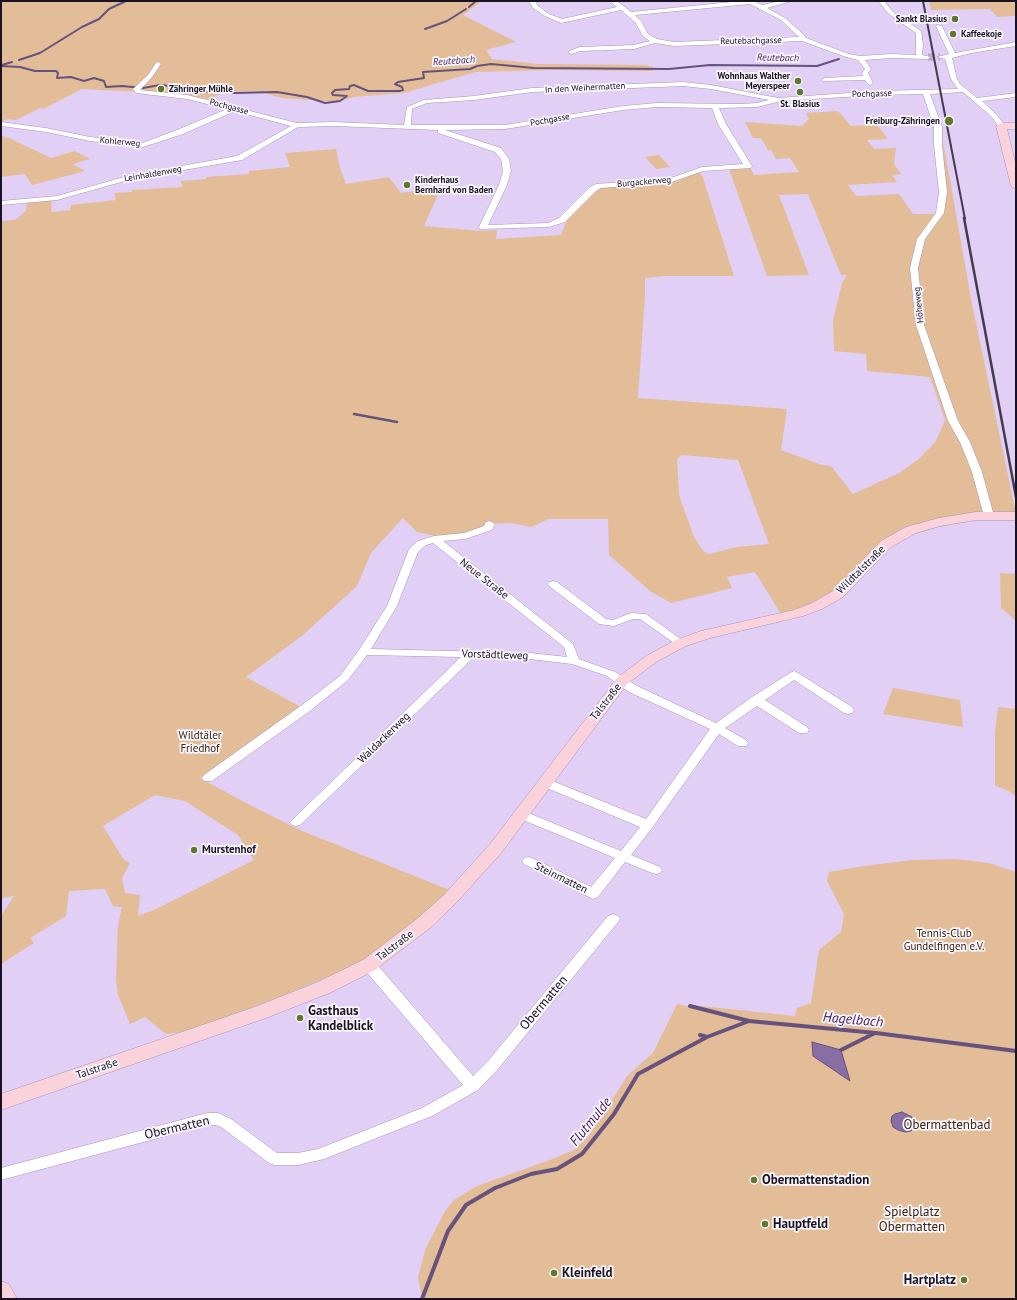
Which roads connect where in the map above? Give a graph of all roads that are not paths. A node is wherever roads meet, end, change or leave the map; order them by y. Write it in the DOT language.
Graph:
graph roads {
  1 [pos="532,1"];
  2 [pos="613,1"];
  3 [pos="677,1"];
  4 [pos="750,1"];
  5 [pos="789,1"];
  6 [pos="881,1"];
  7 [pos="622,8"];
  8 [pos="762,8"];
  9 [pos="683,9"];
  10 [pos="631,14"];
  11 [pos="939,26"];
  12 [pos="803,39"];
  13 [pos="655,41"];
  14 [pos="1016,44"];
  15 [pos="571,52"];
  16 [pos="919,56"];
  17 [pos="950,56"];
  18 [pos="928,57"];
  19 [pos="940,57"];
  20 [pos="860,58"];
  21 [pos="158,64"];
  22 [pos="867,78"];
  23 [pos="825,80"];
  24 [pos="964,90"];
  25 [pos="877,93"];
  26 [pos="926,93"];
  27 [pos="1016,95"];
  28 [pos="780,99"];
  29 [pos="975,100"];
  30 [pos="715,107"];
  31 [pos="234,109"];
  32 [pos="1,124"];
  33 [pos="297,125"];
  34 [pos="1001,126"];
  35 [pos="1016,126"];
  36 [pos="407,127"];
  37 [pos="428,128"];
  38 [pos="1013,157"];
  39 [pos="1016,186"];
  40 [pos="1,203"];
  41 [pos="989,516"];
  42 [pos="1010,516"];
  43 [pos="490,524"];
  44 [pos="434,539"];
  45 [pos="553,584"];
  46 [pos="683,642"];
  47 [pos="364,652"];
  48 [pos="471,654"];
  49 [pos="574,661"];
  50 [pos="622,681"];
  51 [pos="755,700"];
  52 [pos="848,710"];
  53 [pos="717,728"];
  54 [pos="803,730"];
  55 [pos="742,743"];
  56 [pos="208,778"];
  57 [pos="546,783"];
  58 [pos="522,815"];
  59 [pos="296,822"];
  60 [pos="648,825"];
  61 [pos="623,856"];
  62 [pos="528,861"];
  63 [pos="656,870"];
  64 [pos="613,919"];
  65 [pos="369,965"];
  66 [pos="473,1086"];
  67 [pos="1,1102"];
  68 [pos="1,1174"];
  69 [pos="1,1291"];
  70 [pos="6,1299"];
  1 -- 7 [label="street"];
  2 -- 7 [label="street"];
  3 -- 9 [label="street"];
  4 -- 8 [label="street"];
  4 -- 9 [label="street"];
  5 -- 8 [label="street"];
  6 -- 16 [label="street"];
  7 -- 10 [label="street"];
  8 -- 12 [label="street"];
  9 -- 10 [label="street"];
  10 -- 13 [label="street"];
  11 -- 17 [label="street"];
  12 -- 13 [label="street, Reutebachgasse"];
  12 -- 20 [label="street, Reutebachgasse"];
  13 -- 15 [label="street, Reutebachgasse"];
  14 -- 17 [label="street"];
  16 -- 18 [label="street, Reutebachgasse"];
  16 -- 20 [label="street, Reutebachgasse"];
  17 -- 19 [label="street"];
  17 -- 24 [label="street"];
  20 -- 22 [label="street"];
  21 -- 31 [label="street, Pochgasse"];
  22 -- 23 [label="street"];
  22 -- 25 [label="street"];
  24 -- 26 [label="street, Pochgasse"];
  24 -- 29 [label="street"];
  25 -- 26 [label="street, Pochgasse"];
  25 -- 28 [label="street, Pochgasse"];
  26 -- 41 [label="street, Höheweg"];
  27 -- 29 [label="street"];
  28 -- 30 [label="street, Pochgasse"];
  28 -- 36 [label="street, In den Weihermatten"];
  29 -- 34 [label="street"];
  30 -- 37 [label="street, Pochgasse"];
  30 -- 37 [label="street, Burgackerweg"];
  31 -- 32 [label="street, Kohlerweg"];
  31 -- 33 [label="street, Pochgasse"];
  33 -- 36 [label="street, Pochgasse"];
  33 -- 40 [label="street, Leinhaldenweg"];
  34 -- 35 [label="street"];
  34 -- 38 [label="street"];
  36 -- 37 [label="street, Pochgasse"];
  38 -- 39 [label="street"];
  41 -- 42 [label="street, Wildtalstraße"];
  41 -- 46 [label="street, Wildtalstraße"];
  43 -- 44 [label="street"];
  44 -- 47 [label="street"];
  44 -- 49 [label="street, Neue Straße"];
  45 -- 46 [label="street"];
  46 -- 50 [label="street, Talstraße"];
  47 -- 48 [label="street, Vorstädtleweg"];
  47 -- 56 [label="street"];
  48 -- 49 [label="street, Vorstädtleweg"];
  48 -- 59 [label="street, Waldackerweg"];
  49 -- 50 [label="street, Vorstädtleweg"];
  50 -- 53 [label="street"];
  50 -- 57 [label="street, Talstraße"];
  51 -- 52 [label="street, Steinmatten"];
  51 -- 53 [label="street, Steinmatten"];
  51 -- 54 [label="street"];
  53 -- 55 [label="street"];
  53 -- 60 [label="street, Steinmatten"];
  57 -- 58 [label="street, Talstraße"];
  57 -- 60 [label="street"];
  58 -- 61 [label="street"];
  58 -- 65 [label="street, Talstraße"];
  60 -- 61 [label="street, Steinmatten"];
  61 -- 62 [label="street, Steinmatten"];
  61 -- 63 [label="street"];
  64 -- 66 [label="street, Obermatten"];
  65 -- 66 [label="street"];
  65 -- 67 [label="street, Talstraße"];
  66 -- 68 [label="street, Obermatten"];
  69 -- 70 [label="street"];
}
